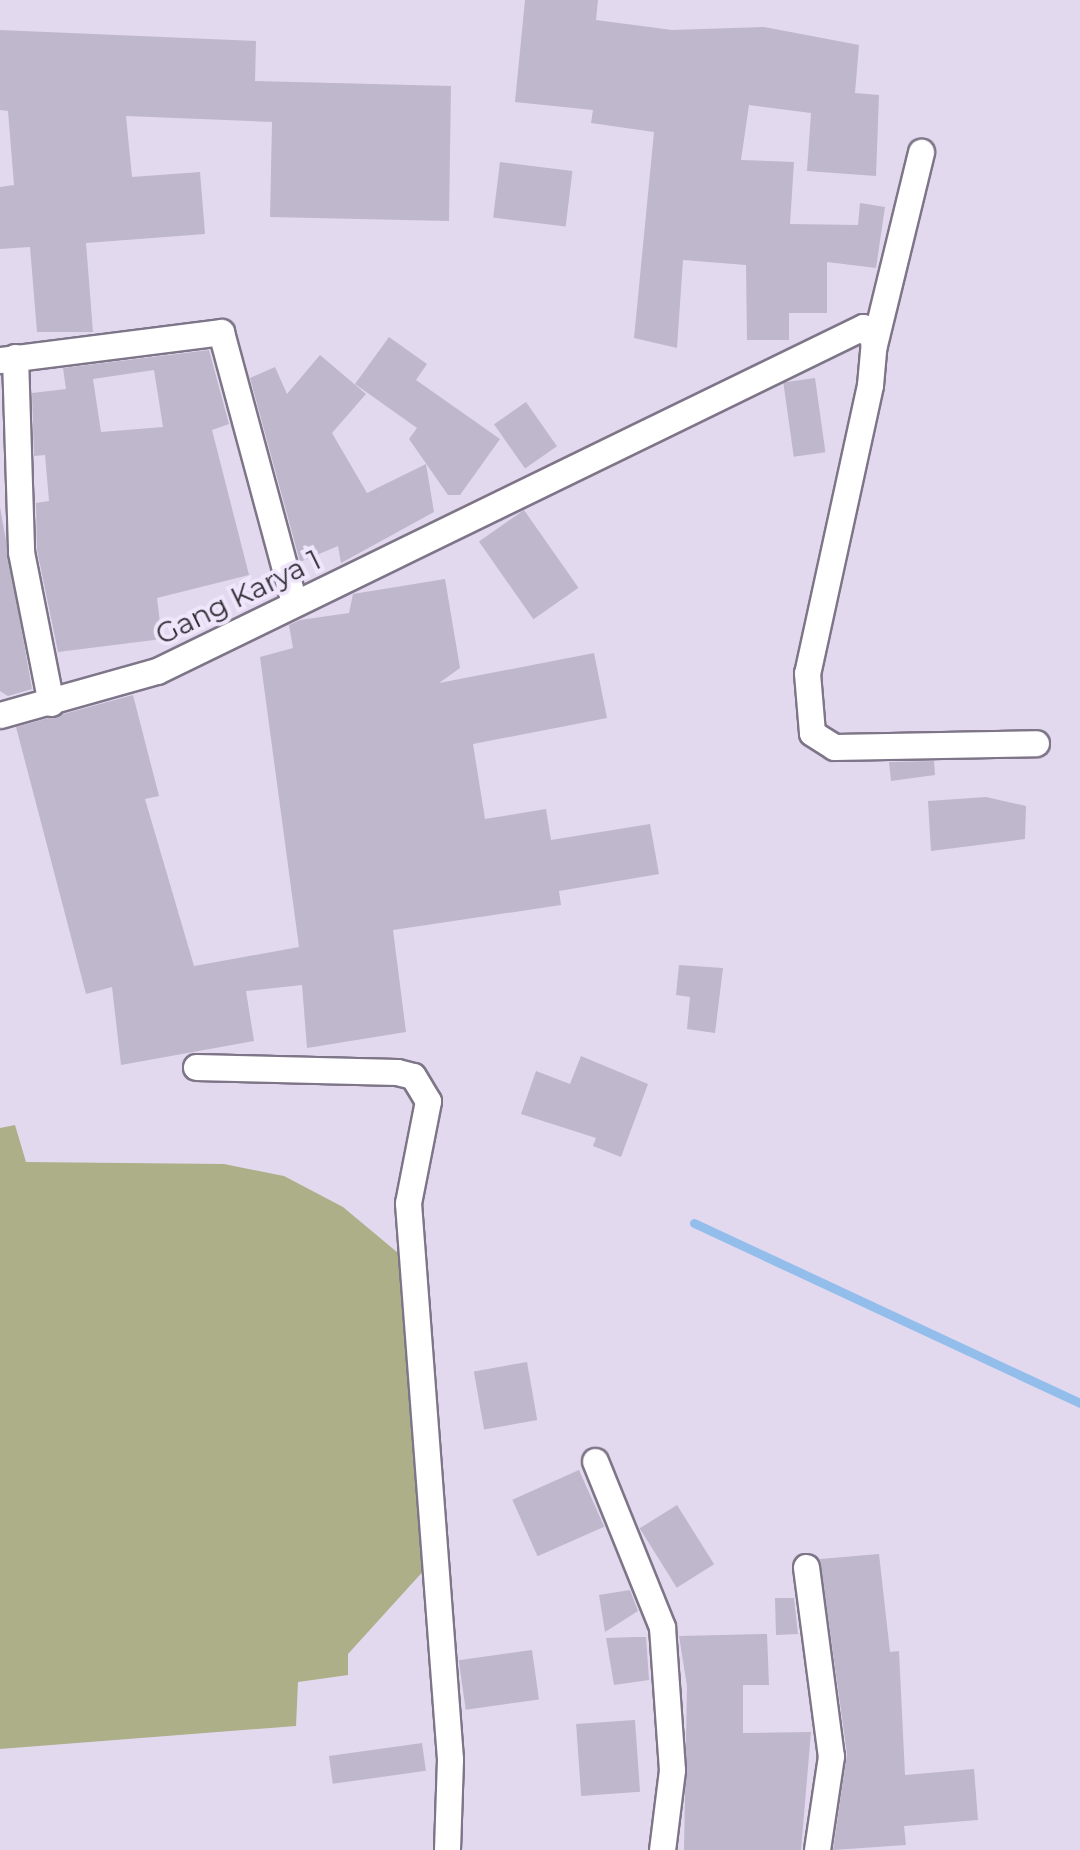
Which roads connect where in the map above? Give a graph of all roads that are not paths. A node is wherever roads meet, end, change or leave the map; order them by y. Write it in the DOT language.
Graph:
graph roads {
  1 [pos="921,152"];
  2 [pos="874,345"];
  3 [pos="7,359"];
  4 [pos="294,602"];
  5 [pos="51,703"];
  6 [pos="0,715"];
  7 [pos="1036,743"];
  8 [pos="196,1067"];
  9 [pos="595,1461"];
  10 [pos="806,1567"];
  11 [pos="447,1850"];
  12 [pos="662,1850"];
  13 [pos="817,1850"];
  1 -- 2 [label="street"];
  2 -- 4 [label="street, Gang Karya 1"];
  2 -- 7 [label="street"];
  3 -- 4 [label="street"];
  3 -- 5 [label="street"];
  4 -- 5 [label="street, Gang Karya 1"];
  5 -- 6 [label="street, Gang Karya 1"];
  8 -- 11 [label="street"];
  9 -- 12 [label="street"];
  10 -- 13 [label="street"];
}
